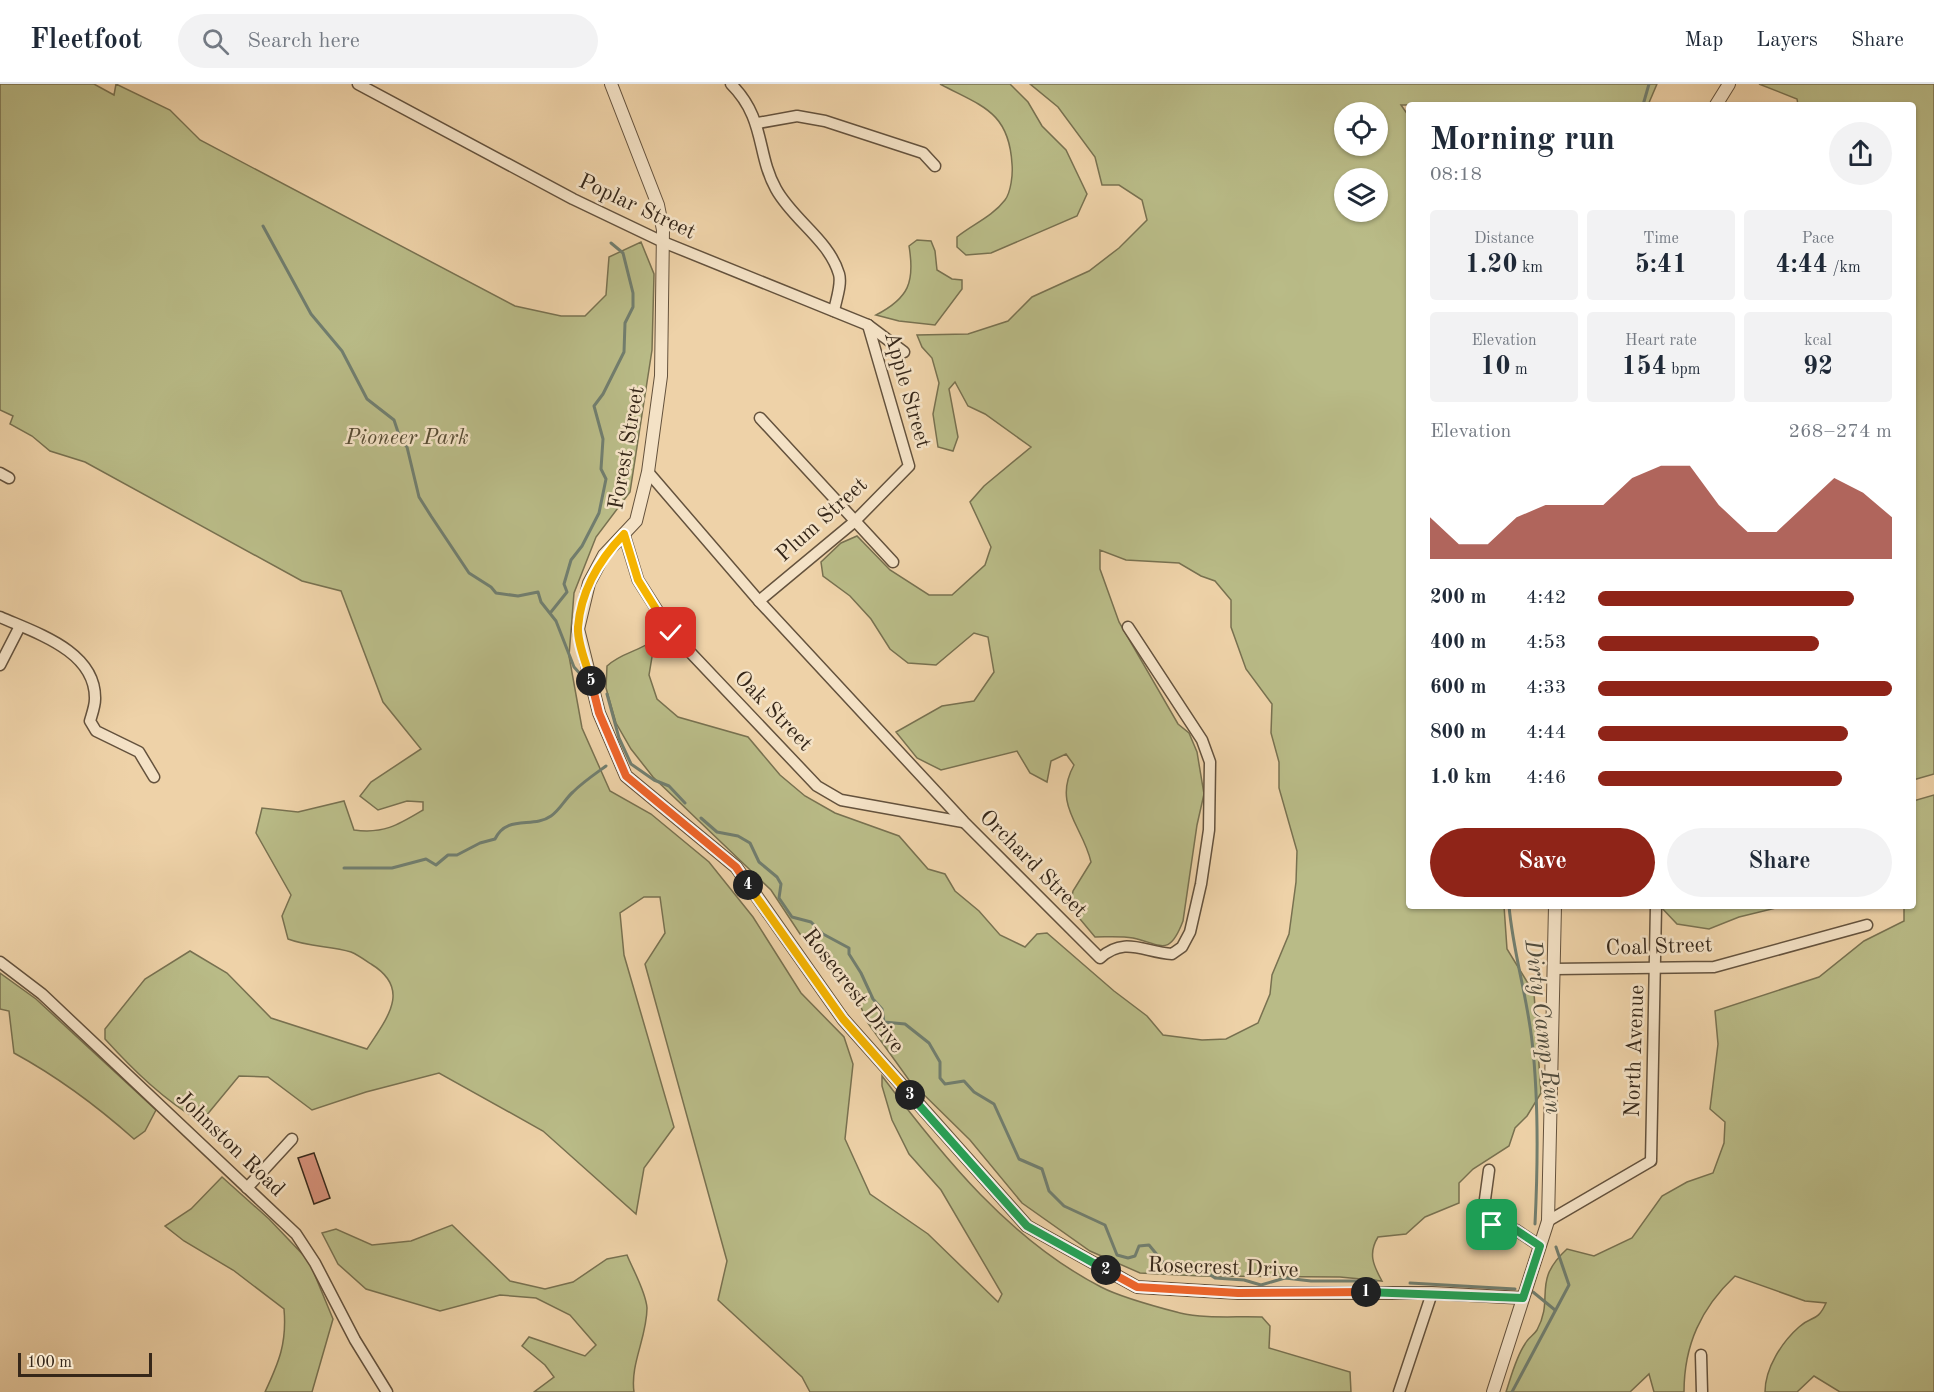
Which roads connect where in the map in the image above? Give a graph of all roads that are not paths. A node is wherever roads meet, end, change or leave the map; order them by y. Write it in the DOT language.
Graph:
graph roads {
  1 [pos="357,84"];
  2 [pos="611,84"];
  3 [pos="731,84"];
  4 [pos="1729,84"];
  5 [pos="1718,102"];
  6 [pos="758,123"];
  7 [pos="935,166"];
  8 [pos="663,242"];
  9 [pos="834,311"];
  10 [pos="868,325"];
  11 [pos="904,352"];
  12 [pos="760,418"];
  13 [pos="909,466"];
  14 [pos="648,472"];
  15 [pos="854,522"];
  16 [pos="624,534"];
  17 [pos="893,562"];
  18 [pos="759,601"];
  19 [pos="0,616"];
  20 [pos="20,626"];
  21 [pos="1128,627"];
  22 [pos="0,665"];
  23 [pos="154,777"];
  24 [pos="964,822"];
  25 [pos="685,823"];
  26 [pos="1555,909"];
  27 [pos="1656,909"];
  28 [pos="1867,925"];
  29 [pos="0,962"];
  30 [pos="1554,969"];
  31 [pos="1657,969"];
  32 [pos="292,1139"];
  33 [pos="1489,1170"];
  34 [pos="247,1188"];
  35 [pos="1548,1221"];
  36 [pos="1540,1246"];
  37 [pos="1432,1293"];
  38 [pos="1523,1298"];
  39 [pos="1701,1355"];
  40 [pos="387,1392"];
  41 [pos="1399,1392"];
  42 [pos="1493,1392"];
  43 [pos="1702,1392"];
  1 -- 8 [label="street, Poplar Street"];
  2 -- 8 [label="street"];
  3 -- 6 [label="street"];
  4 -- 5 [label="street"];
  6 -- 7 [label="street"];
  6 -- 9 [label="street"];
  8 -- 9 [label="street, Poplar Street"];
  8 -- 14 [label="street, Forest Street"];
  9 -- 10 [label="street, Poplar Street"];
  10 -- 11 [label="street, Poplar Street"];
  10 -- 13 [label="street, Apple Street"];
  12 -- 15 [label="street"];
  13 -- 15 [label="street, Plum Street"];
  14 -- 16 [label="street, Forest Street"];
  14 -- 18 [label="street, Orchard Street"];
  15 -- 17 [label="street"];
  15 -- 18 [label="street, Plum Street"];
  16 -- 24 [label="street, Oak Street"];
  16 -- 25 [label="street, Forest Street"];
  18 -- 24 [label="street, Orchard Street"];
  19 -- 20 [label="street"];
  20 -- 22 [label="street"];
  20 -- 23 [label="street"];
  21 -- 24 [label="street, Orchard Street"];
  25 -- 37 [label="street, Rosecrest Drive"];
  26 -- 30 [label="street"];
  27 -- 31 [label="street, North Avenue"];
  28 -- 31 [label="street, Coal Street"];
  29 -- 34 [label="street, Johnston Road"];
  30 -- 31 [label="street, Coal Street"];
  30 -- 35 [label="street"];
  31 -- 35 [label="street, North Avenue"];
  32 -- 34 [label="street"];
  33 -- 36 [label="street"];
  34 -- 40 [label="street, Johnston Road"];
  35 -- 36 [label="street"];
  36 -- 38 [label="street"];
  37 -- 38 [label="street, Rosecrest Drive"];
  37 -- 41 [label="street"];
  38 -- 42 [label="street"];
  39 -- 43 [label="street"];
}
